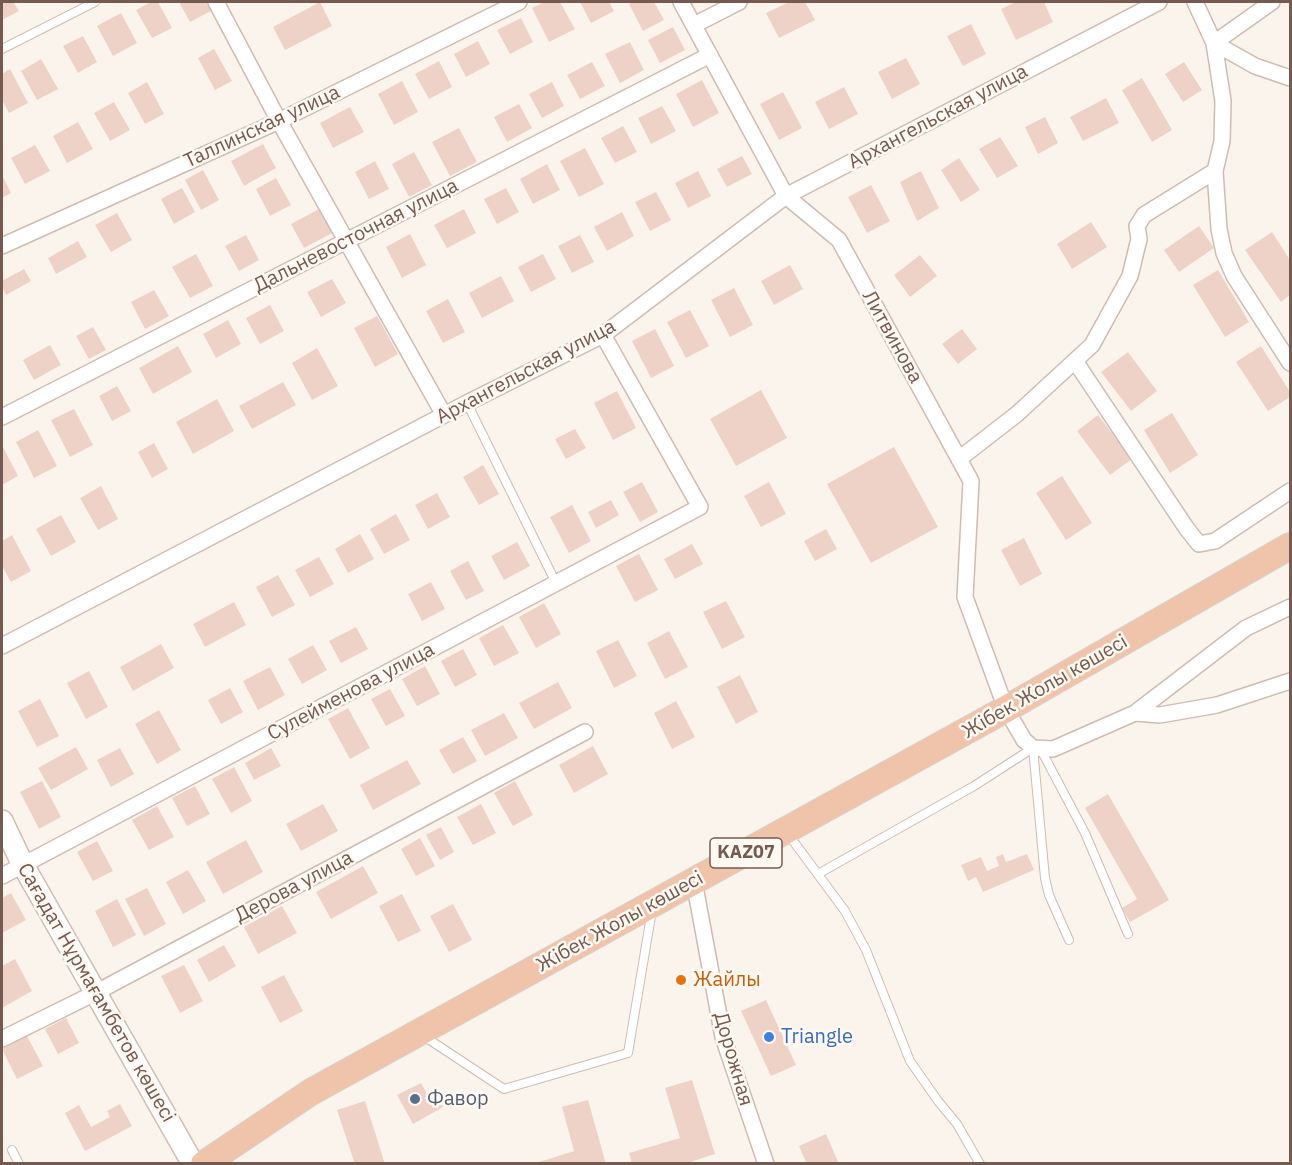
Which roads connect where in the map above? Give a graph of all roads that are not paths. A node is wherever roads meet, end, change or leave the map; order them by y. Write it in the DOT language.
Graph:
graph roads {
  1 [pos="95,2"];
  2 [pos="216,2"];
  3 [pos="519,2"];
  4 [pos="681,2"];
  5 [pos="739,2"];
  6 [pos="1159,2"];
  7 [pos="1195,2"];
  8 [pos="1272,2"];
  9 [pos="694,25"];
  10 [pos="1214,43"];
  11 [pos="2,49"];
  12 [pos="710,55"];
  13 [pos="1290,78"];
  14 [pos="279,121"];
  15 [pos="1215,171"];
  16 [pos="786,196"];
  17 [pos="346,240"];
  18 [pos="2,246"];
  19 [pos="603,334"];
  20 [pos="1075,361"];
  21 [pos="1290,363"];
  22 [pos="467,403"];
  23 [pos="444,416"];
  24 [pos="2,417"];
  25 [pos="959,459"];
  26 [pos="1290,491"];
  27 [pos="1290,546"];
  28 [pos="556,583"];
  29 [pos="1290,607"];
  30 [pos="2,646"];
  31 [pos="1290,681"];
  32 [pos="1006,709"];
  33 [pos="1135,714"];
  34 [pos="585,732"];
  35 [pos="1037,749"];
  36 [pos="2,821"];
  37 [pos="786,831"];
  38 [pos="23,865"];
  39 [pos="818,874"];
  40 [pos="2,876"];
  41 [pos="694,881"];
  42 [pos="654,903"];
  43 [pos="1128,934"];
  44 [pos="1069,940"];
  45 [pos="95,993"];
  46 [pos="419,1033"];
  47 [pos="2,1039"];
  48 [pos="12,1150"];
  49 [pos="18,1164"];
  50 [pos="193,1164"];
  51 [pos="204,1164"];
  52 [pos="766,1164"];
  53 [pos="980,1164"];
  1 -- 11 [label="lane"];
  2 -- 14 [label="street"];
  3 -- 14 [label="street, Таллинская улица"];
  4 -- 9 [label="street, Литвинова"];
  5 -- 9 [label="street"];
  6 -- 16 [label="street, Архангельская улица"];
  7 -- 10 [label="street"];
  8 -- 10 [label="street"];
  9 -- 12 [label="street, Литвинова"];
  10 -- 13 [label="street"];
  10 -- 15 [label="street"];
  12 -- 16 [label="street, Литвинова"];
  12 -- 17 [label="street, Дальневосточная улица"];
  14 -- 17 [label="street"];
  14 -- 18 [label="street, Таллинская улица"];
  15 -- 20 [label="street"];
  15 -- 21 [label="street"];
  16 -- 19 [label="street, Архангельская улица"];
  16 -- 25 [label="street, Литвинова"];
  17 -- 23 [label="street"];
  17 -- 24 [label="street, Дальневосточная улица"];
  19 -- 22 [label="street, Архангельская улица"];
  19 -- 28 [label="street, Сулейменова улица"];
  20 -- 25 [label="street"];
  20 -- 26 [label="street"];
  22 -- 23 [label="street, Архангельская улица"];
  22 -- 28 [label="lane"];
  23 -- 30 [label="street, Архангельская улица"];
  25 -- 32 [label="street, Литвинова"];
  27 -- 32 [label="highway, Жібек Жолы көшесі / KAZ07"];
  28 -- 38 [label="street, Сулейменова улица"];
  29 -- 33 [label="street"];
  31 -- 33 [label="street"];
  32 -- 35 [label="street, Литвинова"];
  32 -- 37 [label="highway, Жібек Жолы көшесі / KAZ07"];
  33 -- 35 [label="street"];
  34 -- 45 [label="street, Дерова улица"];
  35 -- 39 [label="lane"];
  35 -- 43 [label="lane"];
  35 -- 44 [label="lane"];
  36 -- 38 [label="main road, Сағадат Нұрмағамбетов көшесі"];
  37 -- 39 [label="lane"];
  37 -- 41 [label="highway, Жібек Жолы көшесі / KAZ07"];
  38 -- 40 [label="street, Сулейменова улица"];
  38 -- 45 [label="main road, Сағадат Нұрмағамбетов көшесі"];
  39 -- 53 [label="lane"];
  41 -- 42 [label="highway, Жібек Жолы көшесі / KAZ07"];
  41 -- 52 [label="street, Дорожная"];
  42 -- 46 [label="highway, Жібек Жолы көшесі / KAZ07"];
  42 -- 46 [label="lane"];
  45 -- 47 [label="street, Дерова улица"];
  45 -- 50 [label="main road, Сағадат Нұрмағамбетов көшесі"];
  46 -- 51 [label="highway, Жібек Жолы көшесі / KAZ07"];
  48 -- 49 [label="lane"];
}
